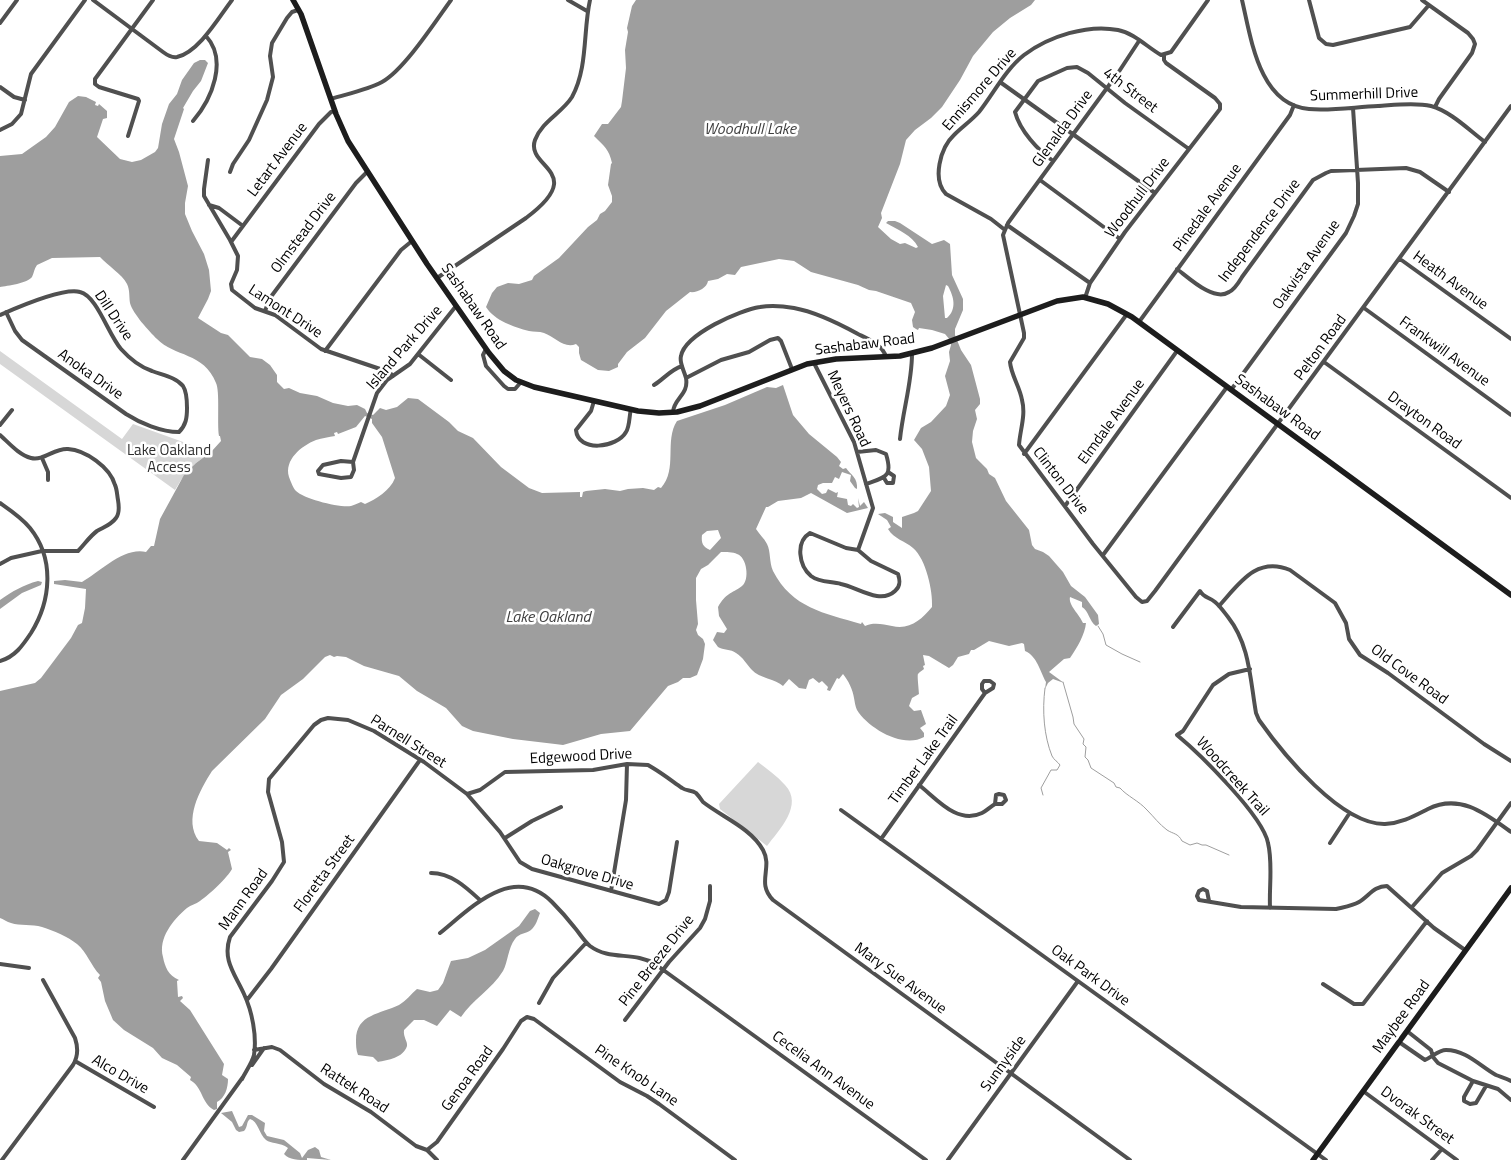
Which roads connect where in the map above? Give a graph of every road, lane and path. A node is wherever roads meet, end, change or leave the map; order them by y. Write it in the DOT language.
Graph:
graph roads {
  1 [pos="17,0"];
  2 [pos="85,0"];
  3 [pos="93,0"];
  4 [pos="153,0"];
  5 [pos="232,0"];
  6 [pos="293,0"];
  7 [pos="451,0"];
  8 [pos="568,0"];
  9 [pos="590,0"];
  10 [pos="1208,0"];
  11 [pos="1242,0"];
  12 [pos="1309,0"];
  13 [pos="1422,0"];
  14 [pos="1429,5"];
  15 [pos="298,10"];
  16 [pos="587,11"];
  17 [pos="0,23"];
  18 [pos="132,29"];
  19 [pos="206,36"];
  20 [pos="1139,41"];
  21 [pos="1164,55"];
  22 [pos="1000,82"];
  23 [pos="0,87"];
  24 [pos="1106,88"];
  25 [pos="331,99"];
  26 [pos="1025,99"];
  27 [pos="25,100"];
  28 [pos="1294,105"];
  29 [pos="1511,106"];
  30 [pos="1435,107"];
  31 [pos="1353,108"];
  32 [pos="334,111"];
  33 [pos="1215,117"];
  34 [pos="193,121"];
  35 [pos="0,130"];
  36 [pos="1072,134"];
  37 [pos="128,136"];
  38 [pos="1485,142"];
  39 [pos="1189,149"];
  40 [pos="208,160"];
  41 [pos="1053,161"];
  42 [pos="1356,170"];
  43 [pos="230,172"];
  44 [pos="367,172"];
  45 [pos="1040,180"];
  46 [pos="1449,192"];
  47 [pos="1155,193"];
  48 [pos="209,205"];
  49 [pos="1007,225"];
  50 [pos="243,226"];
  51 [pos="1005,230"];
  52 [pos="1120,239"];
  53 [pos="412,241"];
  54 [pos="231,242"];
  55 [pos="1400,259"];
  56 [pos="1177,269"];
  57 [pos="437,278"];
  58 [pos="1090,284"];
  59 [pos="1085,298"];
  60 [pos="456,306"];
  61 [pos="1364,308"];
  62 [pos="265,311"];
  63 [pos="6,312"];
  64 [pos="1019,314"];
  65 [pos="1127,314"];
  66 [pos="0,315"];
  67 [pos="1139,322"];
  68 [pos="1511,339"];
  69 [pos="486,349"];
  70 [pos="325,351"];
  71 [pos="1177,351"];
  72 [pos="418,354"];
  73 [pos="912,354"];
  74 [pos="886,356"];
  75 [pos="1324,362"];
  76 [pos="814,363"];
  77 [pos="682,366"];
  78 [pos="792,369"];
  79 [pos="393,376"];
  80 [pos="686,378"];
  81 [pos="451,380"];
  82 [pos="521,382"];
  83 [pos="654,385"];
  84 [pos="1229,388"];
  85 [pos="594,401"];
  86 [pos="631,409"];
  87 [pos="12,410"];
  88 [pos="673,412"];
  89 [pos="1511,415"];
  90 [pos="0,425"];
  91 [pos="1279,425"];
  92 [pos="179,432"];
  93 [pos="0,435"];
  94 [pos="900,439"];
  95 [pos="857,452"];
  96 [pos="1024,454"];
  97 [pos="42,458"];
  98 [pos="353,462"];
  99 [pos="888,472"];
  100 [pos="884,478"];
  101 [pos="48,480"];
  102 [pos="866,484"];
  103 [pos="1511,498"];
  104 [pos="0,503"];
  105 [pos="1065,506"];
  106 [pos="42,550"];
  107 [pos="858,550"];
  108 [pos="1103,555"];
  109 [pos="0,564"];
  110 [pos="1511,595"];
  111 [pos="1147,601"];
  112 [pos="1219,606"];
  113 [pos="1173,627"];
  114 [pos="0,661"];
  115 [pos="1250,669"];
  116 [pos="985,693"];
  117 [pos="321,720"];
  118 [pos="420,760"];
  119 [pos="1511,761"];
  120 [pos="627,764"];
  121 [pos="453,783"];
  122 [pos="919,785"];
  123 [pos="695,792"];
  124 [pos="467,794"];
  125 [pos="1511,803"];
  126 [pos="995,804"];
  127 [pos="561,807"];
  128 [pos="841,810"];
  129 [pos="1350,814"];
  130 [pos="1498,822"];
  131 [pos="1511,832"];
  132 [pos="505,838"];
  133 [pos="881,839"];
  134 [pos="677,842"];
  135 [pos="1330,844"];
  136 [pos="431,873"];
  137 [pos="710,886"];
  138 [pos="1511,888"];
  139 [pos="611,891"];
  140 [pos="480,900"];
  141 [pos="1209,901"];
  142 [pos="1412,907"];
  143 [pos="1270,908"];
  144 [pos="1427,921"];
  145 [pos="440,933"];
  146 [pos="586,942"];
  147 [pos="1465,950"];
  148 [pos="0,964"];
  149 [pos="29,968"];
  150 [pos="663,969"];
  151 [pos="43,980"];
  152 [pos="1078,981"];
  153 [pos="1323,984"];
  154 [pos="246,1000"];
  155 [pos="539,1003"];
  156 [pos="523,1018"];
  157 [pos="625,1020"];
  158 [pos="1407,1031"];
  159 [pos="1399,1042"];
  160 [pos="264,1048"];
  161 [pos="254,1050"];
  162 [pos="1433,1057"];
  163 [pos="75,1062"];
  164 [pos="1011,1073"];
  165 [pos="242,1079"];
  166 [pos="1511,1081"];
  167 [pos="1473,1082"];
  168 [pos="1486,1086"];
  169 [pos="1363,1091"];
  170 [pos="1511,1100"];
  171 [pos="154,1107"];
  172 [pos="1442,1149"];
  173 [pos="427,1150"];
  174 [pos="1318,1154"];
  175 [pos="2,1160"];
  176 [pos="183,1160"];
  177 [pos="437,1160"];
  178 [pos="735,1160"];
  179 [pos="926,1160"];
  180 [pos="948,1160"];
  181 [pos="1130,1160"];
  182 [pos="1313,1160"];
  183 [pos="1326,1160"];
  184 [pos="1432,1160"];
  185 [pos="1457,1160"];
  1 -- 17 [label="street"];
  2 -- 27 [label="street"];
  3 -- 18 [label="street"];
  4 -- 18 [label="street"];
  5 -- 19 [label="street"];
  6 -- 15 [label="street, Sashabaw Road"];
  7 -- 25 [label="street"];
  8 -- 16 [label="street"];
  9 -- 16 [label="street"];
  10 -- 21 [label="street"];
  11 -- 28 [label="street, Summerhill Drive"];
  12 -- 14 [label="street"];
  13 -- 14 [label="street"];
  14 -- 30 [label="street"];
  15 -- 25 [label="street, Sashabaw Road"];
  15 -- 43 [label="street"];
  16 -- 57 [label="street"];
  18 -- 19 [label="street"];
  18 -- 37 [label="street"];
  19 -- 34 [label="street"];
  20 -- 21 [label="street, Ennismore Drive"];
  20 -- 22 [label="street, Ennismore Drive"];
  20 -- 24 [label="street, Glenalda Drive"];
  21 -- 33 [label="street, Ennismore Drive"];
  22 -- 26 [label="street"];
  22 -- 51 [label="street, Ennismore Drive"];
  23 -- 27 [label="street"];
  24 -- 26 [label="street, 4th Street"];
  24 -- 36 [label="street, Glenalda Drive"];
  24 -- 39 [label="street, 4th Street"];
  25 -- 32 [label="street, Sashabaw Road"];
  26 -- 36 [label="street"];
  26 -- 41 [label="street"];
  27 -- 35 [label="street"];
  28 -- 31 [label="street, Summerhill Drive"];
  28 -- 56 [label="street, Pinedale Avenue"];
  29 -- 38 [label="street, Pelton Road"];
  30 -- 31 [label="street, Summerhill Drive"];
  30 -- 38 [label="street, Summerhill Drive"];
  31 -- 42 [label="street, Oakvista Avenue"];
  32 -- 44 [label="street, Sashabaw Road"];
  32 -- 50 [label="street, Letart Avenue"];
  33 -- 39 [label="street, Woodhull Drive"];
  36 -- 41 [label="street, Glenalda Drive"];
  36 -- 47 [label="street"];
  38 -- 46 [label="street, Pelton Road"];
  39 -- 47 [label="street, Woodhull Drive"];
  40 -- 48 [label="street"];
  41 -- 45 [label="street, Glenalda Drive"];
  42 -- 46 [label="street, Independence Drive"];
  42 -- 56 [label="street, Independence Drive"];
  42 -- 84 [label="street, Oakvista Avenue"];
  44 -- 53 [label="street, Sashabaw Road"];
  44 -- 62 [label="street, Olmstead Drive"];
  45 -- 49 [label="street, Glenalda Drive"];
  45 -- 52 [label="street"];
  46 -- 55 [label="street, Pelton Road"];
  47 -- 52 [label="street, Woodhull Drive"];
  48 -- 50 [label="street"];
  48 -- 54 [label="street"];
  49 -- 51 [label="street, Glenalda Drive"];
  49 -- 58 [label="street"];
  50 -- 54 [label="street"];
  51 -- 64 [label="street, Clinton Drive"];
  52 -- 58 [label="street, Woodhull Drive"];
  53 -- 57 [label="street, Sashabaw Road"];
  53 -- 70 [label="street"];
  54 -- 62 [label="street, Lamont Drive"];
  55 -- 61 [label="street, Pelton Road"];
  55 -- 68 [label="street, Heath Avenue"];
  56 -- 67 [label="street, Pinedale Avenue"];
  57 -- 60 [label="street, Sashabaw Road"];
  58 -- 59 [label="street, Woodhull Drive"];
  59 -- 64 [label="street, Sashabaw Road"];
  59 -- 65 [label="street, Sashabaw Road"];
  60 -- 69 [label="street, Sashabaw Road"];
  60 -- 72 [label="street, Island Park Drive"];
  61 -- 75 [label="street, Pelton Road"];
  61 -- 89 [label="street, Frankwill Avenue"];
  62 -- 70 [label="street, Lamont Drive"];
  63 -- 66 [label="street, Dill Drive"];
  63 -- 92 [label="street, Anoka Drive"];
  63 -- 92 [label="street, Dill Drive"];
  64 -- 73 [label="street, Sashabaw Road"];
  64 -- 96 [label="street, Clinton Drive"];
  65 -- 67 [label="street, Sashabaw Road"];
  65 -- 96 [label="street"];
  67 -- 71 [label="street, Sashabaw Road"];
  69 -- 82 [label="street, Sashabaw Road"];
  69 -- 82 [label="street"];
  70 -- 79 [label="street, Lamont Drive"];
  71 -- 84 [label="street, Sashabaw Road"];
  71 -- 105 [label="street, Elmdale Avenue"];
  72 -- 79 [label="street, Island Park Drive"];
  72 -- 81 [label="street"];
  73 -- 74 [label="street, Sashabaw Road"];
  73 -- 94 [label="street"];
  74 -- 76 [label="street, Sashabaw Road"];
  74 -- 77 [label="street"];
  75 -- 91 [label="street, Pelton Road"];
  75 -- 103 [label="street, Drayton Road"];
  76 -- 78 [label="street, Sashabaw Road"];
  76 -- 95 [label="street, Meyers Road"];
  77 -- 80 [label="street"];
  77 -- 83 [label="street"];
  78 -- 80 [label="street"];
  78 -- 88 [label="street, Sashabaw Road"];
  79 -- 98 [label="street, Island Park Drive"];
  80 -- 88 [label="street"];
  82 -- 85 [label="street, Sashabaw Road"];
  84 -- 91 [label="street, Sashabaw Road"];
  84 -- 108 [label="street, Oakvista Avenue"];
  85 -- 86 [label="street, Sashabaw Road"];
  85 -- 86 [label="street"];
  86 -- 88 [label="street, Sashabaw Road"];
  87 -- 90 [label="street"];
  91 -- 110 [label="street, Sashabaw Road"];
  91 -- 111 [label="street, Pelton Road"];
  93 -- 97 [label="street"];
  95 -- 99 [label="street"];
  95 -- 102 [label="street, Meyers Road"];
  96 -- 105 [label="street, Clinton Drive"];
  97 -- 101 [label="street"];
  97 -- 106 [label="street"];
  98 -- 98 [label="street, Island Park Drive"];
  99 -- 100 [label="street"];
  99 -- 100 [label="street"];
  100 -- 102 [label="street"];
  102 -- 107 [label="street, Meyers Road"];
  104 -- 106 [label="street"];
  105 -- 108 [label="street, Clinton Drive"];
  106 -- 109 [label="street"];
  106 -- 114 [label="street"];
  107 -- 107 [label="street"];
  108 -- 111 [label="street, Clinton Drive"];
  112 -- 113 [label="street"];
  112 -- 115 [label="street"];
  112 -- 119 [label="street, Old Cove Road"];
  115 -- 129 [label="street"];
  115 -- 143 [label="street, Woodcreek Trail"];
  116 -- 122 [label="street, Timber Lake Trail"];
  117 -- 118 [label="street, Parnell Street"];
  117 -- 154 [label="street, Mann Road"];
  118 -- 121 [label="street, Parnell Street"];
  118 -- 154 [label="street, Floretta Street"];
  120 -- 123 [label="street, Edgewood Drive"];
  120 -- 124 [label="street, Edgewood Drive"];
  120 -- 139 [label="street"];
  121 -- 124 [label="street, Oakgrove Drive"];
  122 -- 126 [label="street"];
  122 -- 133 [label="street, Timber Lake Trail"];
  123 -- 164 [label="street, Mary Sue Avenue"];
  124 -- 132 [label="street, Oakgrove Drive"];
  125 -- 130 [label="street"];
  127 -- 132 [label="street"];
  128 -- 133 [label="street, Oak Park Drive"];
  129 -- 130 [label="street"];
  129 -- 135 [label="street"];
  130 -- 131 [label="street"];
  130 -- 142 [label="street"];
  132 -- 139 [label="street, Oakgrove Drive"];
  133 -- 152 [label="street, Oak Park Drive"];
  134 -- 139 [label="street, Oakgrove Drive"];
  136 -- 140 [label="street"];
  137 -- 150 [label="street, Pine Breeze Drive"];
  138 -- 147 [label="street, Maybee Road"];
  140 -- 145 [label="street, Cecelia Ann Avenue"];
  140 -- 146 [label="street, Cecelia Ann Avenue"];
  141 -- 143 [label="street"];
  142 -- 143 [label="street"];
  142 -- 144 [label="street"];
  144 -- 147 [label="street"];
  144 -- 153 [label="street"];
  146 -- 150 [label="street, Cecelia Ann Avenue"];
  146 -- 155 [label="street"];
  147 -- 158 [label="street, Maybee Road"];
  148 -- 149 [label="street"];
  150 -- 157 [label="street, Pine Breeze Drive"];
  150 -- 179 [label="street, Cecelia Ann Avenue"];
  151 -- 163 [label="street, Alco Drive"];
  152 -- 164 [label="street, Sunnyside"];
  152 -- 174 [label="street, Oak Park Drive"];
  154 -- 161 [label="street, Mann Road"];
  156 -- 173 [label="street, Genoa Road"];
  156 -- 178 [label="street, Pine Knob Lane"];
  158 -- 159 [label="street, Maybee Road"];
  158 -- 162 [label="street"];
  159 -- 162 [label="street"];
  159 -- 169 [label="street, Maybee Road"];
  160 -- 161 [label="street, Rattek Road"];
  160 -- 165 [label="street, Mann Road"];
  160 -- 173 [label="street, Rattek Road"];
  161 -- 165 [label="street, Mann Road"];
  162 -- 166 [label="street"];
  162 -- 167 [label="street"];
  163 -- 171 [label="street, Alco Drive"];
  163 -- 175 [label="street"];
  164 -- 180 [label="street, Sunnyside"];
  164 -- 181 [label="street, Mary Sue Avenue"];
  165 -- 176 [label="street, Mann Road"];
  167 -- 168 [label="street"];
  167 -- 168 [label="street"];
  168 -- 170 [label="street"];
  169 -- 172 [label="street, Dvorak Street"];
  169 -- 174 [label="street, Maybee Road"];
  172 -- 184 [label="street"];
  172 -- 185 [label="street, Dvorak Street"];
  173 -- 177 [label="street, Rattek Road"];
  174 -- 182 [label="street, Maybee Road"];
  174 -- 183 [label="street, Oak Park Drive"];
}
